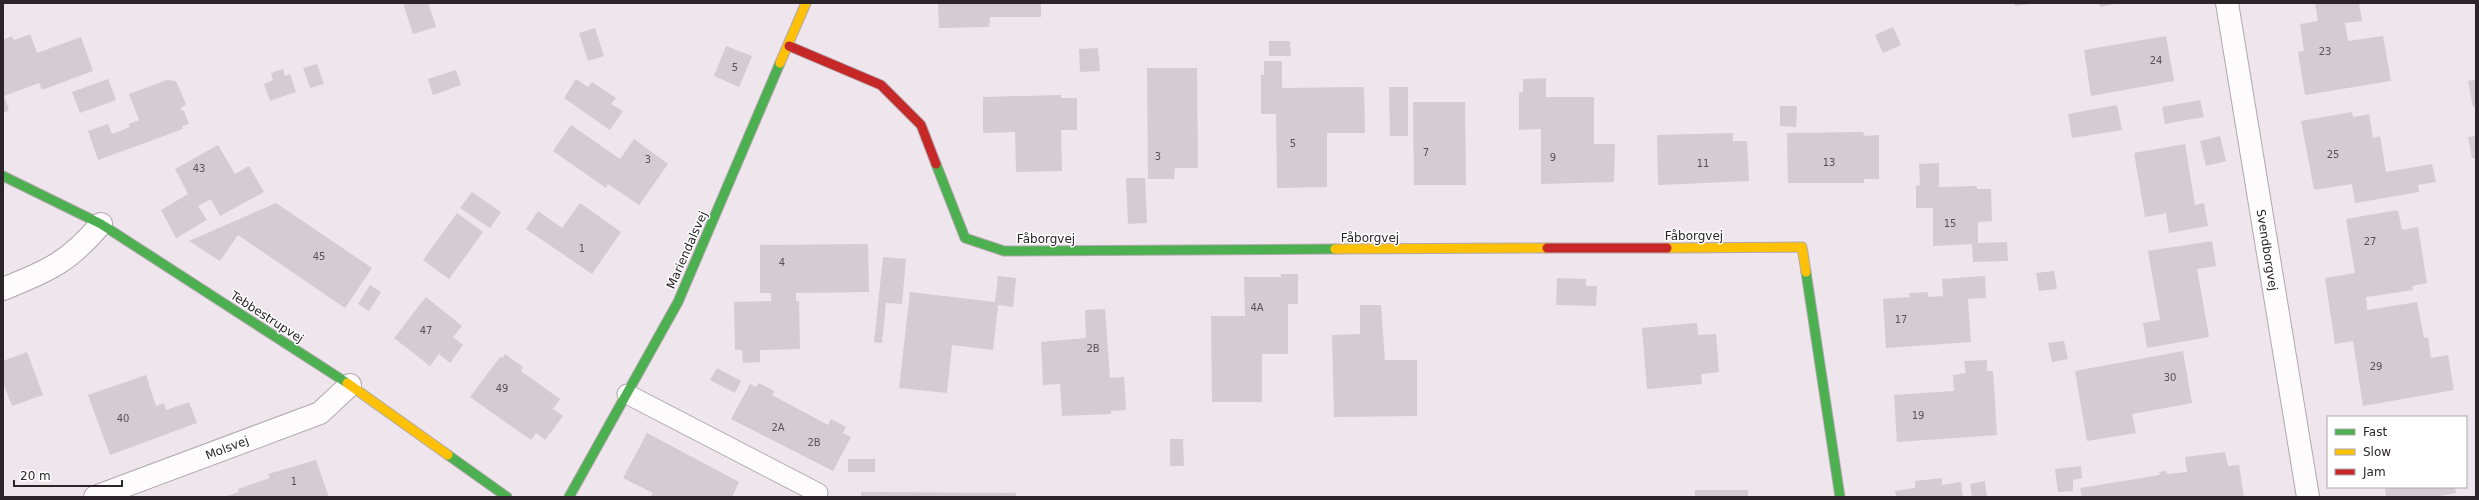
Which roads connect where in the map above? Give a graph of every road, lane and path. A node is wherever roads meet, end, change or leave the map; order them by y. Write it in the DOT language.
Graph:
graph roads {
  1 [pos="806,3"];
  2 [pos="2227,3"];
  3 [pos="789,46"];
  4 [pos="3,176"];
  5 [pos="101,224"];
  6 [pos="3,289"];
  7 [pos="350,385"];
  8 [pos="627,394"];
  9 [pos="95,497"];
  10 [pos="507,497"];
  11 [pos="569,497"];
  12 [pos="816,497"];
  13 [pos="1840,497"];
  14 [pos="2308,497"];
  1 -- 3 [label="street, Mariendalsvej"];
  2 -- 14 [label="street, Svendborgvej"];
  3 -- 8 [label="street, Mariendalsvej"];
  3 -- 13 [label="street, Fåborgvej"];
  4 -- 5 [label="street, Tebbestrupvej"];
  5 -- 6 [label="street"];
  5 -- 7 [label="street, Tebbestrupvej"];
  7 -- 9 [label="street, Molsvej"];
  7 -- 10 [label="street, Tebbestrupvej"];
  8 -- 11 [label="street, Mariendalsvej"];
  8 -- 12 [label="lane"];
}
